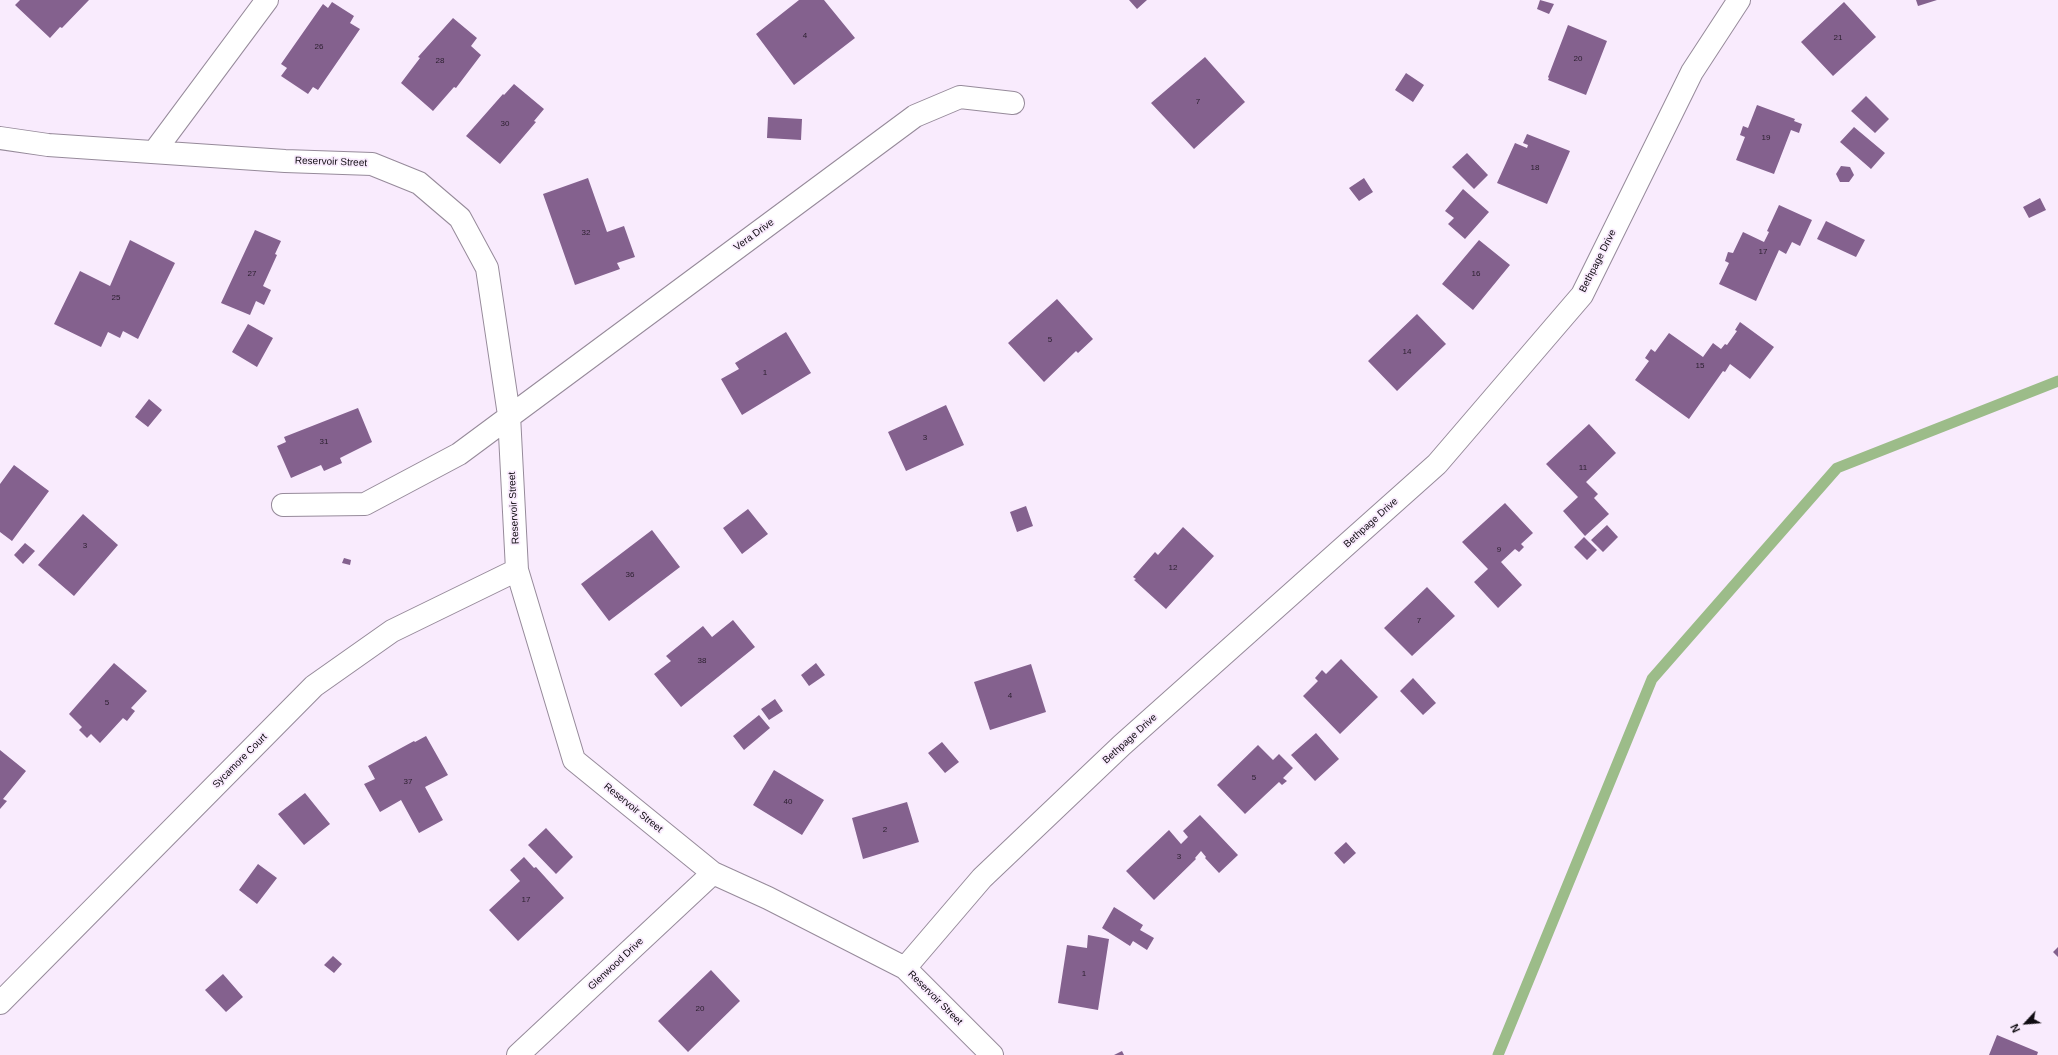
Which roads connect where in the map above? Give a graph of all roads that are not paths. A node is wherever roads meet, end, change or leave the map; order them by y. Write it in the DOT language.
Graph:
graph roads {
  1 [pos="267,0"];
  2 [pos="1739,0"];
  3 [pos="1013,103"];
  4 [pos="0,138"];
  5 [pos="154,152"];
  6 [pos="510,415"];
  7 [pos="283,505"];
  8 [pos="517,570"];
  9 [pos="713,873"];
  10 [pos="905,968"];
  11 [pos="0,1003"];
  12 [pos="518,1055"];
  13 [pos="992,1055"];
  1 -- 5 [label="street"];
  2 -- 10 [label="street, Bethpage Drive"];
  3 -- 6 [label="street, Vera Drive"];
  4 -- 5 [label="street, Reservoir Street"];
  5 -- 6 [label="street, Reservoir Street"];
  6 -- 7 [label="street, Vera Drive"];
  6 -- 8 [label="street, Reservoir Street"];
  8 -- 9 [label="street, Reservoir Street"];
  8 -- 11 [label="street, Sycamore Court"];
  9 -- 10 [label="street, Reservoir Street"];
  9 -- 12 [label="street, Glenwood Drive"];
  10 -- 13 [label="street, Reservoir Street"];
}
